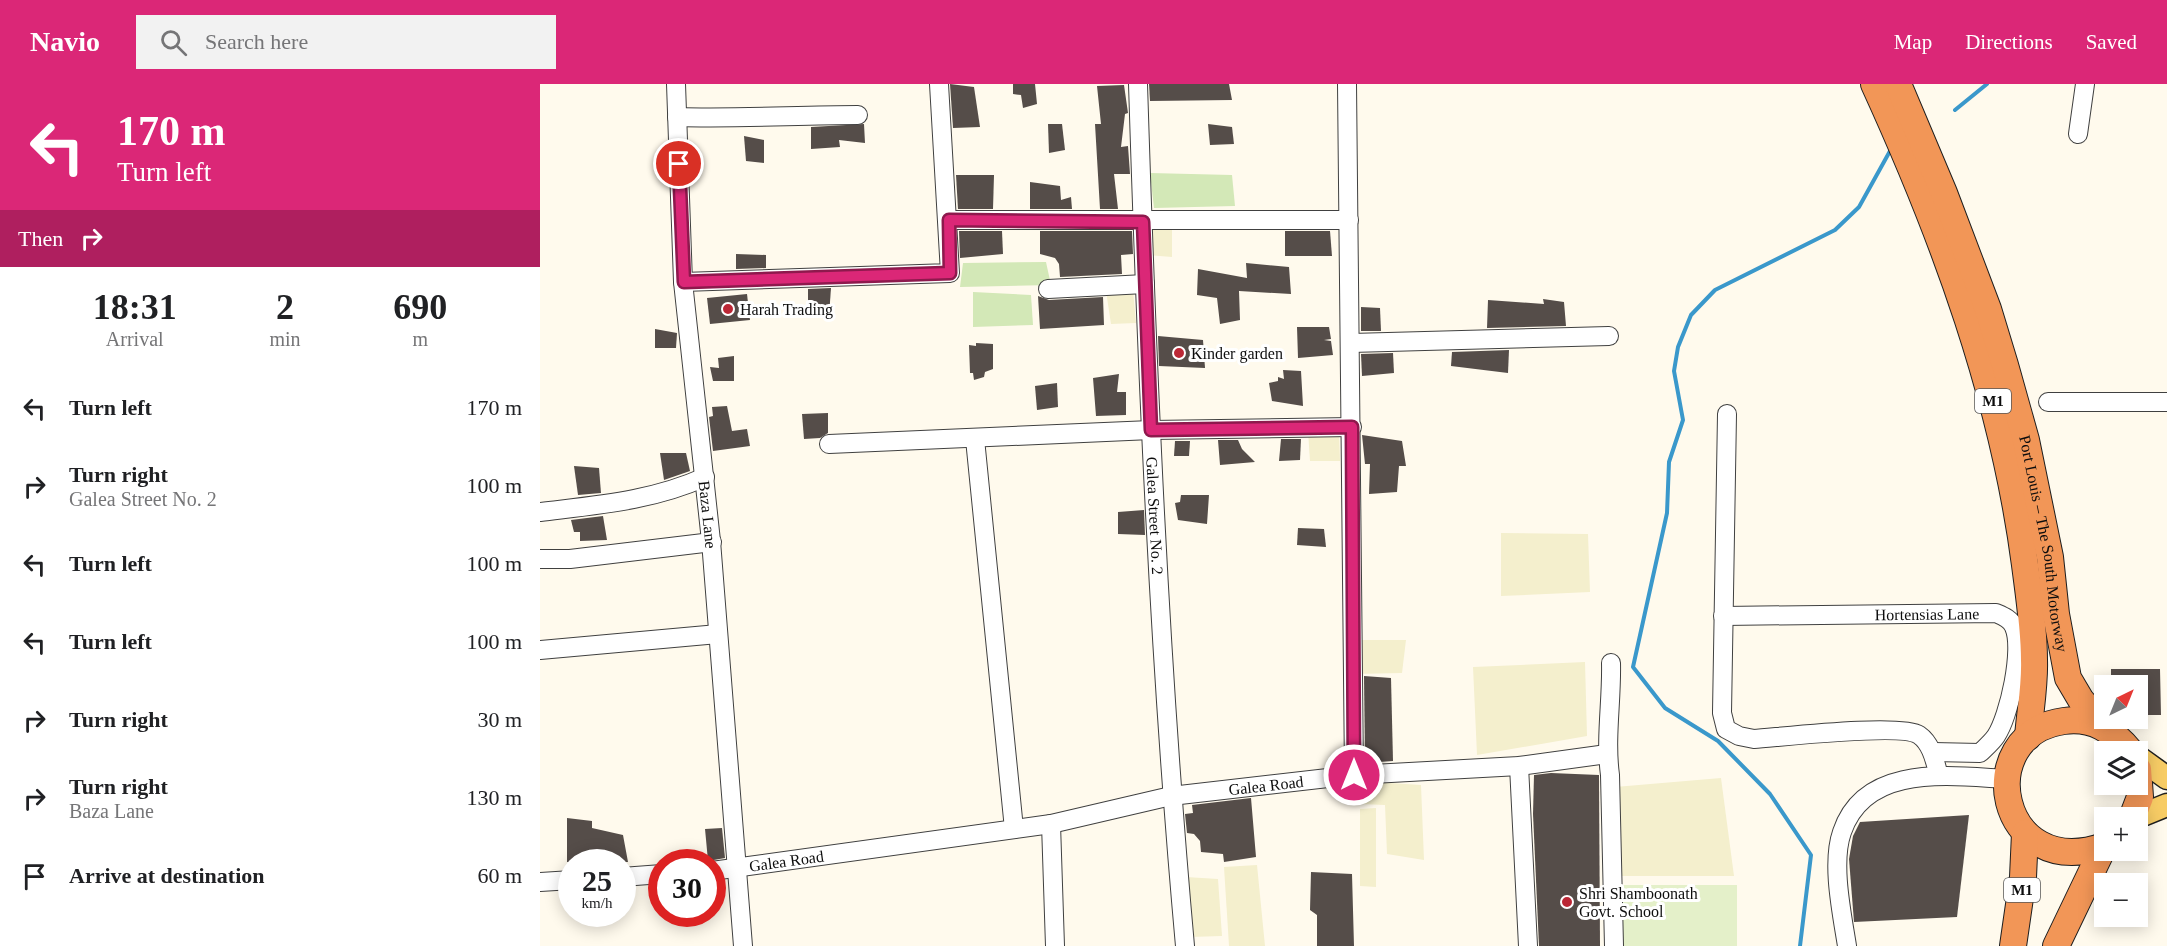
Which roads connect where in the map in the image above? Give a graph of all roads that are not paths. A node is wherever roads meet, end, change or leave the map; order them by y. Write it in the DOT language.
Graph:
graph roads {
  1 [pos="676,84"];
  2 [pos="939,84"];
  3 [pos="1138,84"];
  4 [pos="1347,84"];
  5 [pos="1874,84"];
  6 [pos="1898,84"];
  7 [pos="2085,84"];
  8 [pos="858,116"];
  9 [pos="677,117"];
  10 [pos="2078,135"];
  11 [pos="949,220"];
  12 [pos="1349,220"];
  13 [pos="1143,222"];
  14 [pos="684,282"];
  15 [pos="1144,284"];
  16 [pos="1048,289"];
  17 [pos="1609,336"];
  18 [pos="1351,343"];
  19 [pos="2048,402"];
  20 [pos="2167,402"];
  21 [pos="1727,414"];
  22 [pos="1352,427"];
  23 [pos="1151,430"];
  24 [pos="975,439"];
  25 [pos="829,444"];
  26 [pos="705,477"];
  27 [pos="540,512"];
  28 [pos="712,542"];
  29 [pos="540,559"];
  30 [pos="1724,616"];
  31 [pos="718,634"];
  32 [pos="540,650"];
  33 [pos="1611,663"];
  34 [pos="2094,715"];
  35 [pos="2094,724"];
  36 [pos="2107,729"];
  37 [pos="2028,737"];
  38 [pos="2122,741"];
  39 [pos="1932,752"];
  40 [pos="1607,754"];
  41 [pos="2148,764"];
  42 [pos="1519,766"];
  43 [pos="1354,775"];
  44 [pos="1939,776"];
  45 [pos="2167,778"];
  46 [pos="2007,779"];
  47 [pos="1171,796"];
  48 [pos="2167,805"];
  49 [pos="2148,812"];
  50 [pos="1051,824"];
  51 [pos="1014,829"];
  52 [pos="2025,833"];
  53 [pos="2094,849"];
  54 [pos="2097,861"];
  55 [pos="736,868"];
  56 [pos="726,869"];
  57 [pos="558,881"];
  58 [pos="540,882"];
  59 [pos="743,946"];
  60 [pos="1055,946"];
  61 [pos="1185,946"];
  62 [pos="1528,946"];
  63 [pos="1614,946"];
  64 [pos="1847,946"];
  65 [pos="2013,946"];
  66 [pos="2056,946"];
  1 -- 9 [label="street, Baza Lane"];
  2 -- 11 [label="street"];
  3 -- 13 [label="street, Galea Street No. 2"];
  4 -- 12 [label="street"];
  5 -- 37 [label="highway, Port Louis – The South Motorway / M1"];
  6 -- 34 [label="highway, Port Louis – The South Motorway / M1"];
  7 -- 10 [label="street"];
  8 -- 9 [label="street"];
  9 -- 14 [label="street, Baza Lane"];
  11 -- 13 [label="street"];
  11 -- 14 [label="street"];
  12 -- 13 [label="street"];
  12 -- 18 [label="street"];
  13 -- 15 [label="street, Galea Street No. 2"];
  14 -- 26 [label="street, Baza Lane"];
  15 -- 16 [label="street"];
  15 -- 23 [label="street, Galea Street No. 2"];
  17 -- 18 [label="street"];
  18 -- 22 [label="street"];
  19 -- 20 [label="street"];
  21 -- 30 [label="street"];
  22 -- 23 [label="street"];
  22 -- 43 [label="street"];
  23 -- 24 [label="street"];
  23 -- 47 [label="street, Galea Street No. 2"];
  24 -- 25 [label="street"];
  24 -- 51 [label="street"];
  26 -- 27 [label="street"];
  26 -- 28 [label="street, Baza Lane"];
  28 -- 29 [label="street"];
  28 -- 31 [label="street, Baza Lane"];
  30 -- 39 [label="street"];
  30 -- 39 [label="street, Hortensias Lane"];
  31 -- 32 [label="street"];
  31 -- 55 [label="street, Baza Lane"];
  33 -- 40 [label="street"];
  35 -- 37 [label="highway, M1"];
  36 -- 38 [label="highway, M1"];
  37 -- 46 [label="highway, M1"];
  39 -- 44 [label="street"];
  40 -- 42 [label="street, Galea Road"];
  40 -- 63 [label="street"];
  41 -- 45 [label="main road"];
  42 -- 43 [label="street, Galea Road"];
  42 -- 62 [label="street"];
  43 -- 47 [label="street, Galea Road"];
  44 -- 46 [label="street"];
  44 -- 64 [label="street"];
  46 -- 52 [label="highway, M1"];
  47 -- 50 [label="street, Galea Road"];
  47 -- 61 [label="street, Galea Street No. 2"];
  48 -- 49 [label="main road"];
  50 -- 51 [label="street, Galea Road"];
  50 -- 60 [label="street"];
  51 -- 55 [label="street, Galea Road"];
  52 -- 53 [label="highway, M1"];
  52 -- 65 [label="highway, M1"];
  54 -- 66 [label="highway, M1"];
  55 -- 56 [label="street, Galea Road"];
  55 -- 59 [label="street, Baza Lane"];
  57 -- 58 [label="street"];
}
